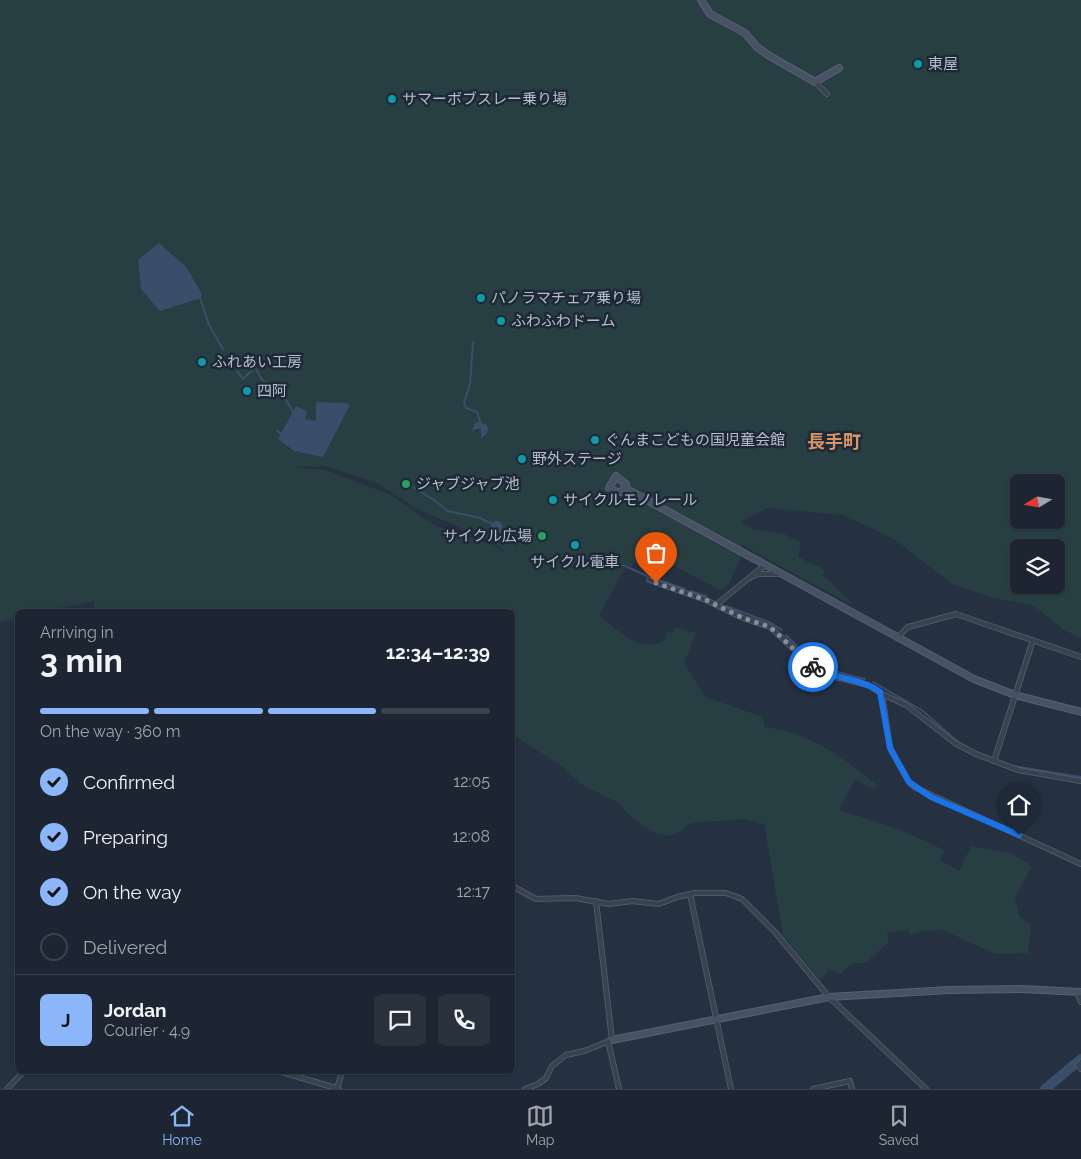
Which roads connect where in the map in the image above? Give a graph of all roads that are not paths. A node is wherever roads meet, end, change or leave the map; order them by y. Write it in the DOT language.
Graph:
graph roads {
  1 [pos="701,0"];
  2 [pos="839,68"];
  3 [pos="815,82"];
  4 [pos="827,94"];
  5 [pos="625,488"];
  6 [pos="764,565"];
  7 [pos="781,574"];
  8 [pos="749,578"];
  9 [pos="649,580"];
  10 [pos="717,604"];
  11 [pos="897,638"];
  12 [pos="1033,640"];
  13 [pos="1081,657"];
  14 [pos="882,694"];
  15 [pos="1015,695"];
  16 [pos="1081,712"];
  17 [pos="994,761"];
  18 [pos="1081,781"];
  19 [pos="1081,864"];
  20 [pos="515,888"];
  21 [pos="690,894"];
  22 [pos="596,902"];
  23 [pos="1079,992"];
  24 [pos="829,997"];
  25 [pos="1081,1002"];
  26 [pos="716,1018"];
  27 [pos="610,1040"];
  28 [pos="1081,1062"];
  29 [pos="1081,1069"];
  30 [pos="21,1074"];
  31 [pos="288,1074"];
  32 [pos="341,1074"];
  33 [pos="7,1089"];
  34 [pos="337,1089"];
  35 [pos="525,1089"];
  36 [pos="619,1089"];
  37 [pos="731,1089"];
  38 [pos="813,1089"];
  39 [pos="852,1089"];
  40 [pos="926,1089"];
  1 -- 3 [label="street"];
  2 -- 3 [label="street"];
  3 -- 4 [label="street"];
  5 -- 6 [label="street"];
  6 -- 7 [label="street"];
  6 -- 8 [label="street"];
  7 -- 8 [label="street"];
  7 -- 11 [label="street"];
  8 -- 10 [label="street"];
  9 -- 10 [label="street"];
  10 -- 14 [label="street"];
  11 -- 12 [label="street"];
  11 -- 15 [label="street"];
  12 -- 13 [label="street"];
  12 -- 15 [label="street"];
  14 -- 17 [label="street"];
  14 -- 19 [label="street"];
  15 -- 16 [label="street"];
  15 -- 17 [label="street"];
  17 -- 18 [label="street"];
  20 -- 22 [label="street"];
  21 -- 22 [label="street"];
  21 -- 24 [label="street"];
  21 -- 26 [label="street"];
  22 -- 27 [label="street"];
  23 -- 24 [label="street"];
  23 -- 25 [label="street"];
  24 -- 26 [label="street"];
  24 -- 40 [label="street"];
  26 -- 27 [label="street"];
  26 -- 37 [label="street"];
  27 -- 35 [label="street"];
  27 -- 36 [label="street"];
  28 -- 29 [label="street"];
  30 -- 33 [label="street"];
  31 -- 34 [label="street"];
  32 -- 34 [label="street"];
  38 -- 39 [label="street"];
}
